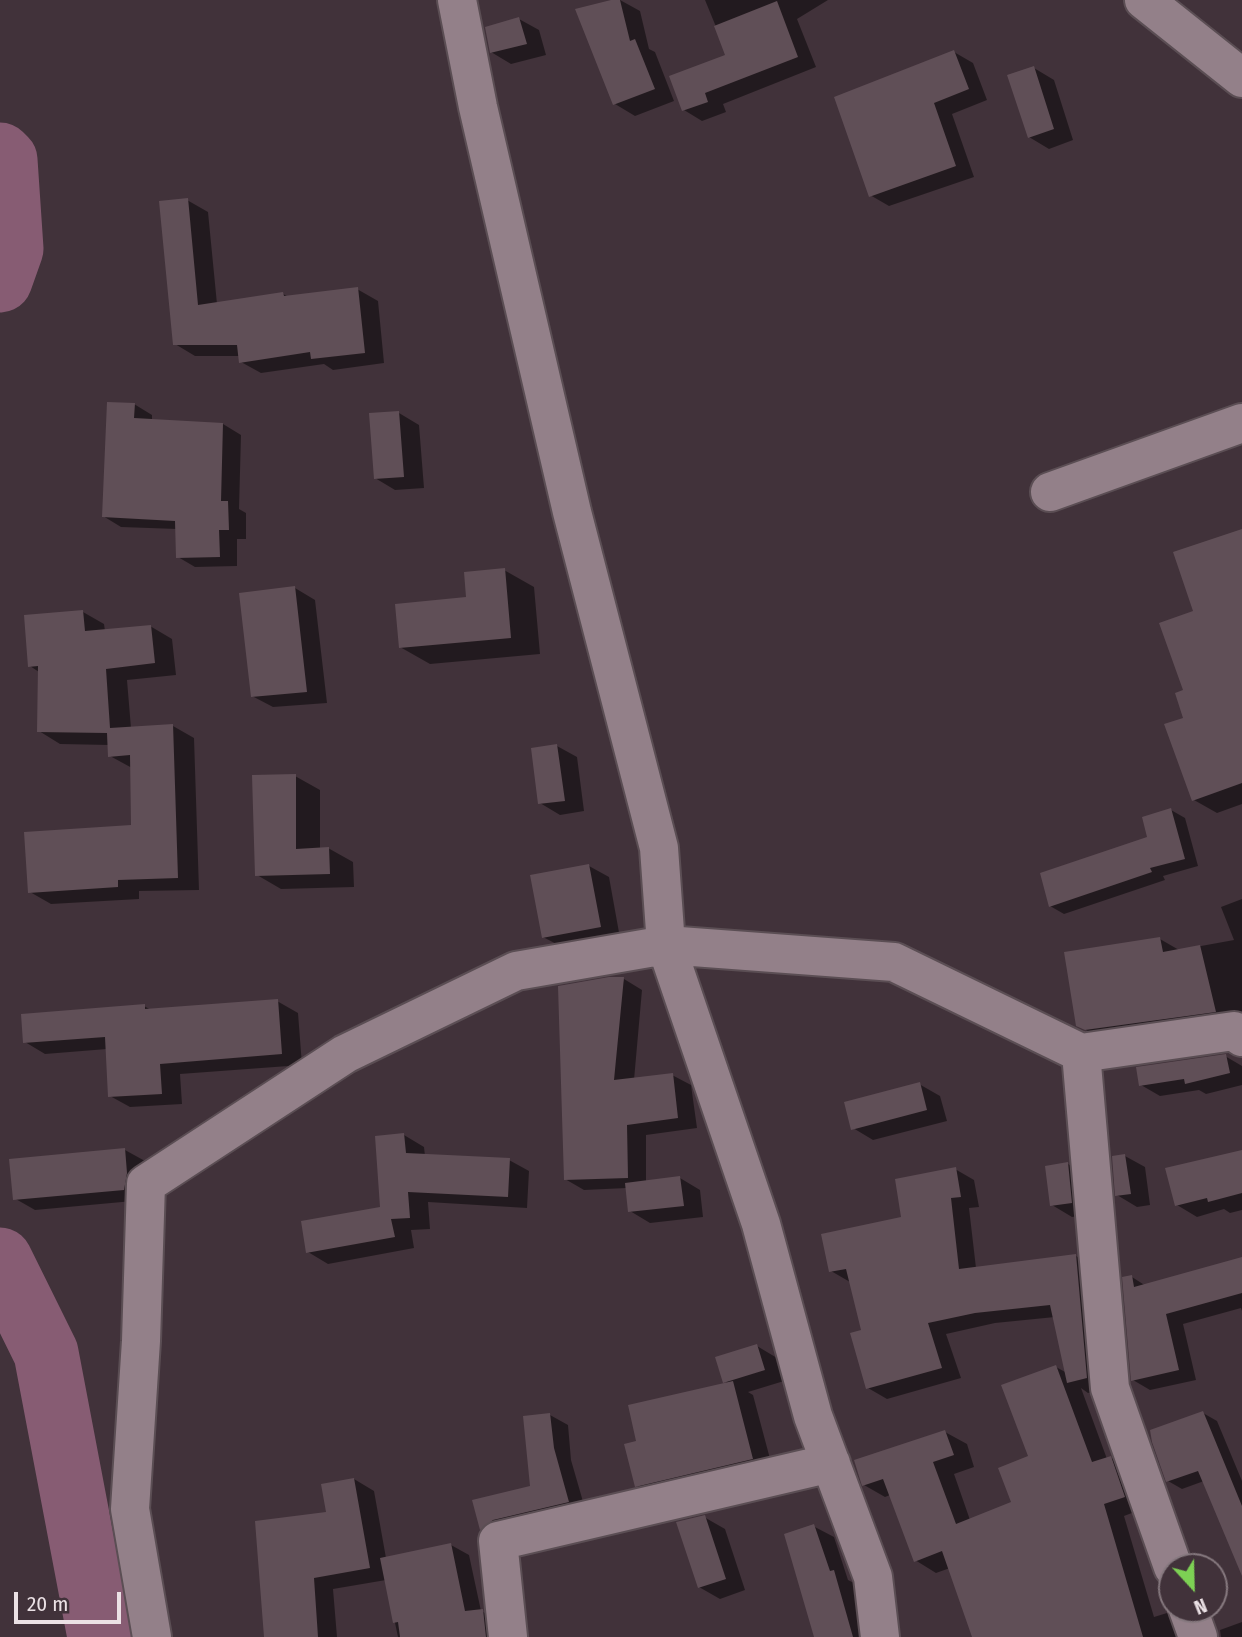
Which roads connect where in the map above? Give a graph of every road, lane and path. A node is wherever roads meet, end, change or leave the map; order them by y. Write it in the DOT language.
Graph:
graph roads {
  1 [pos="457,0"];
  2 [pos="1144,0"];
  3 [pos="1242,78"];
  4 [pos="1242,423"];
  5 [pos="1050,492"];
  6 [pos="666,945"];
  7 [pos="1242,1037"];
  8 [pos="1081,1054"];
  9 [pos="831,1463"];
  10 [pos="1169,1553"];
  11 [pos="152,1637"];
  12 [pos="508,1637"];
  13 [pos="880,1637"];
  1 -- 6 [label="street"];
  2 -- 3 [label="street"];
  4 -- 5 [label="street"];
  6 -- 8 [label="street"];
  6 -- 9 [label="street"];
  6 -- 11 [label="street"];
  7 -- 8 [label="street"];
  8 -- 10 [label="street"];
  9 -- 12 [label="street"];
  9 -- 13 [label="street"];
}
